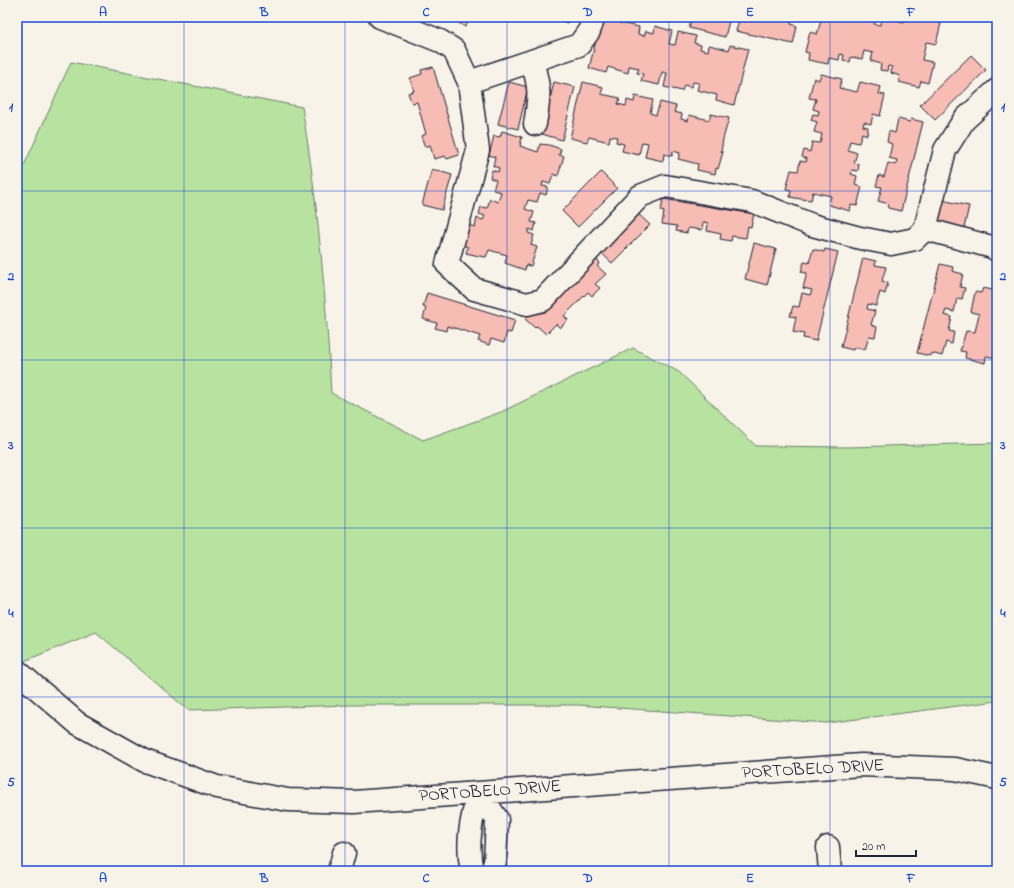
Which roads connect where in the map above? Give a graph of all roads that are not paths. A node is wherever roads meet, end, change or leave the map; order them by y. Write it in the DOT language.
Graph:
graph roads {
  1 [pos="380,17"];
  2 [pos="594,17"];
  3 [pos="532,60"];
  4 [pos="468,82"];
  5 [pos="997,90"];
  6 [pos="535,124"];
  7 [pos="925,229"];
  8 [pos="997,250"];
  9 [pos="18,679"];
  10 [pos="997,778"];
  11 [pos="479,793"];
  12 [pos="828,847"];
  13 [pos="472,871"];
  14 [pos="492,871"];
  15 [pos="830,871"];
  1 -- 4 [label="street"];
  2 -- 3 [label="street"];
  3 -- 4 [label="street"];
  3 -- 6 [label="street"];
  4 -- 7 [label="street"];
  5 -- 7 [label="street"];
  7 -- 8 [label="street"];
  9 -- 11 [label="street, PORTOBELO DRIVE"];
  10 -- 11 [label="street, PORTOBELO DRIVE"];
  11 -- 13 [label="street"];
  11 -- 14 [label="street"];
  12 -- 15 [label="street"];
}
